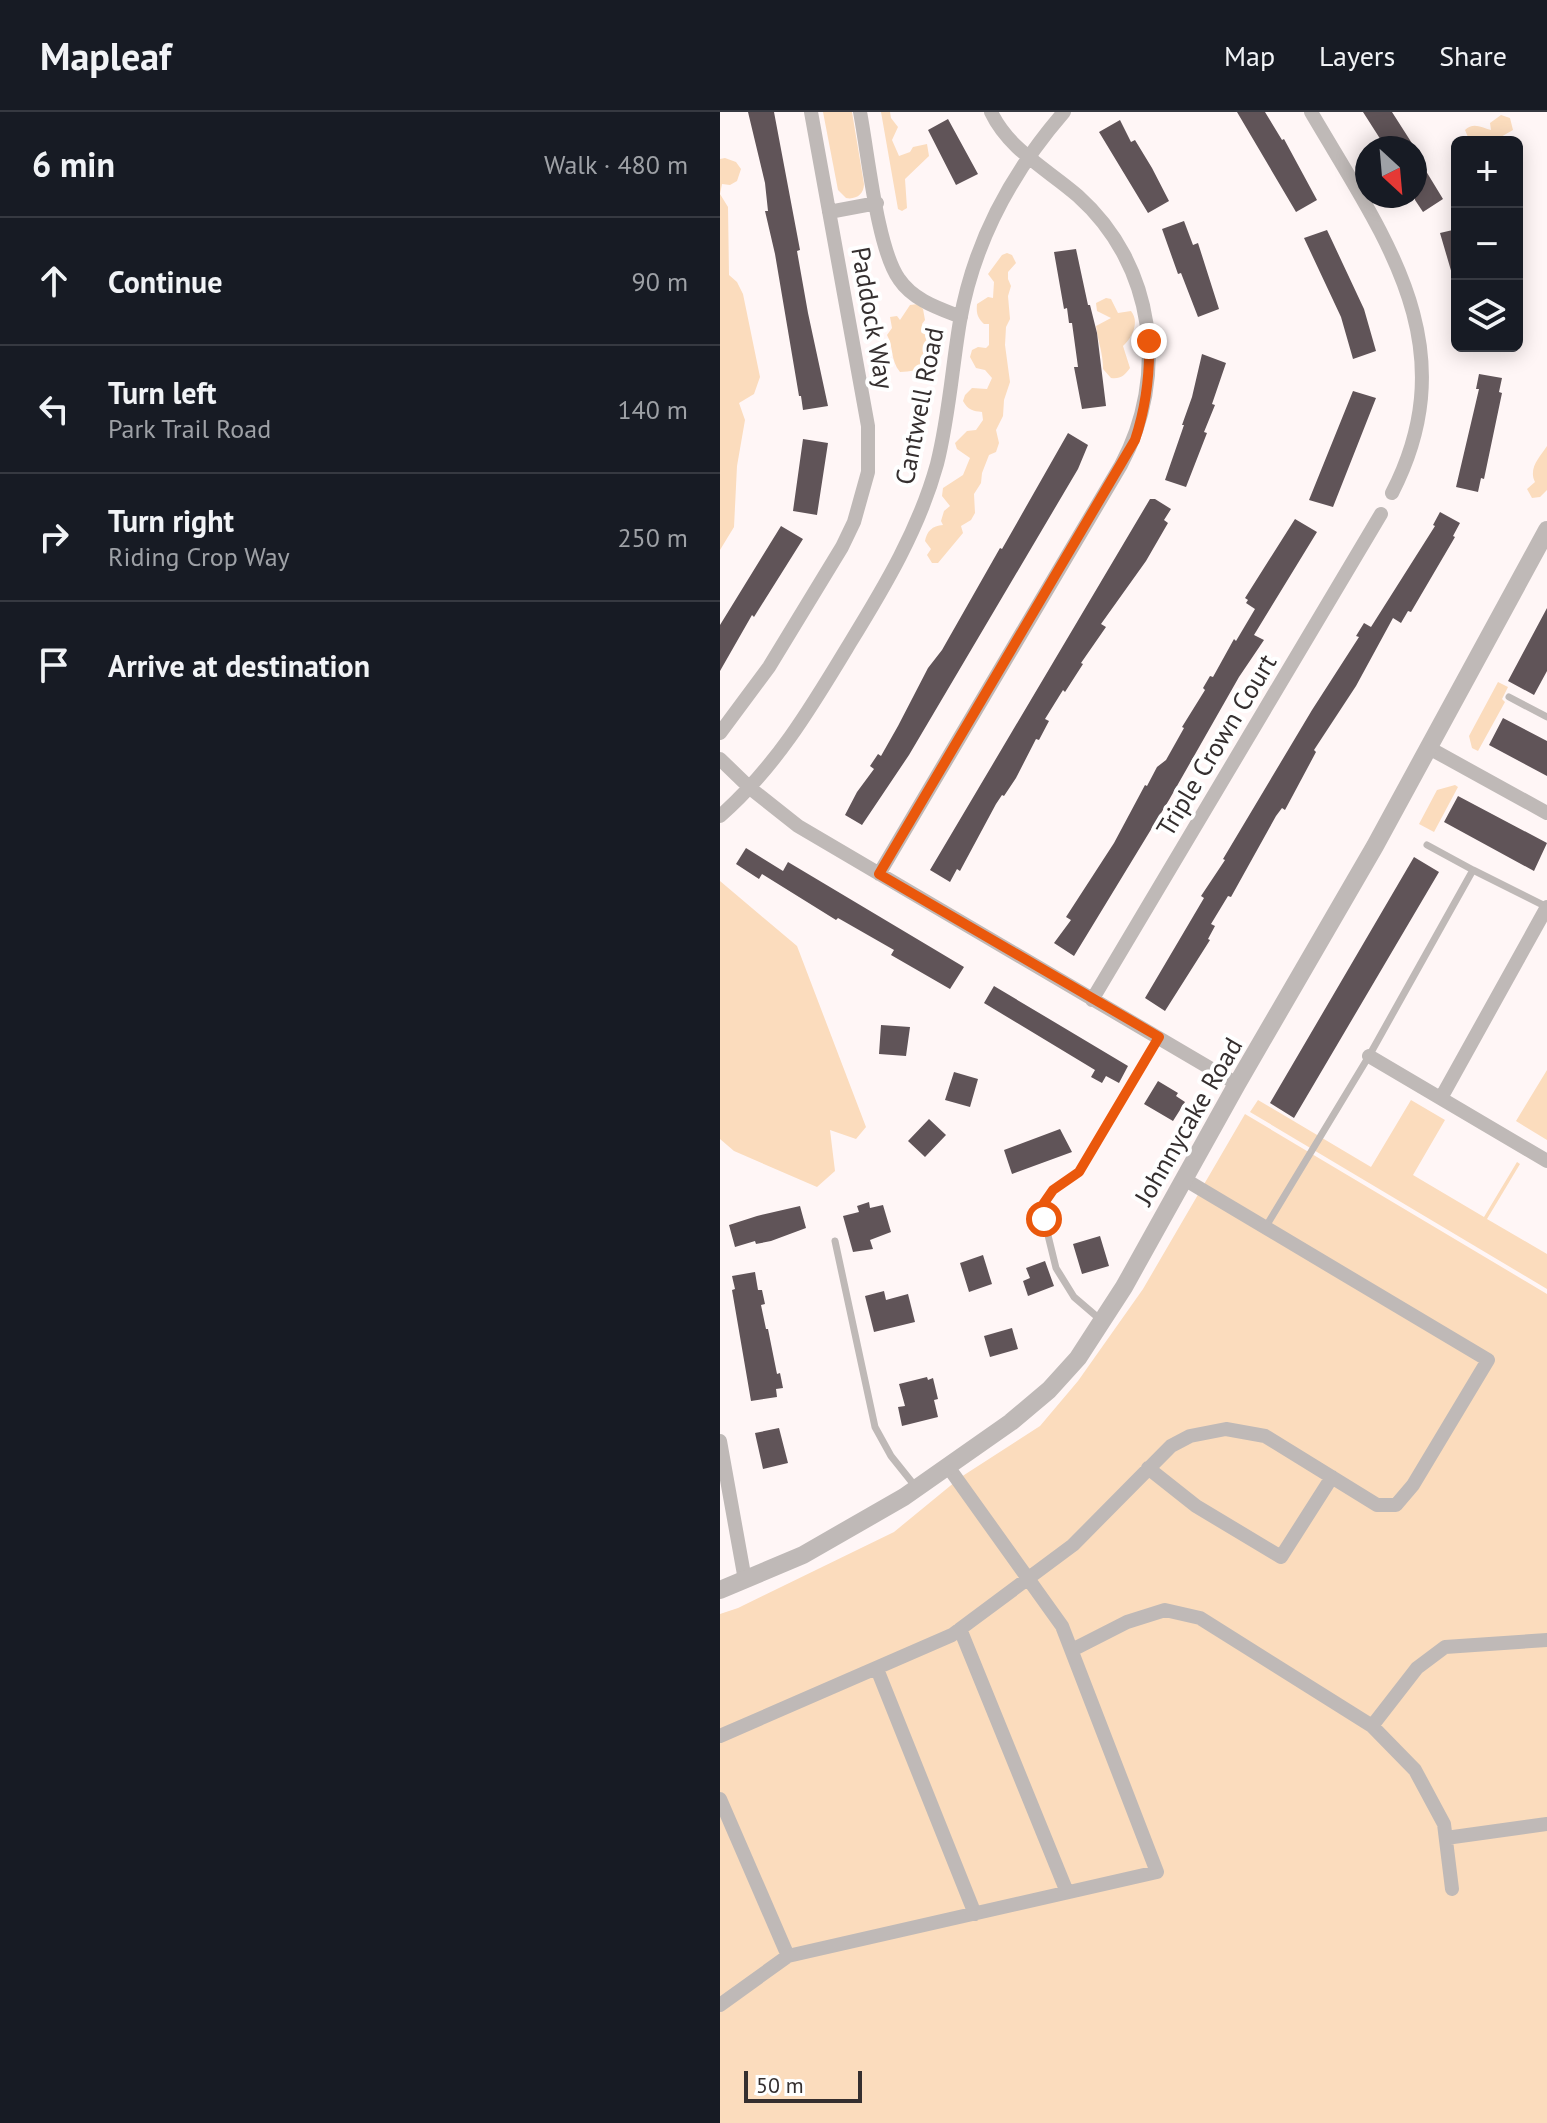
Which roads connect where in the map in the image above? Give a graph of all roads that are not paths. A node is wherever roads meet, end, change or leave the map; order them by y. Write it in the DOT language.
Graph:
graph roads {
  1 [pos="811,112"];
  2 [pos="860,112"];
  3 [pos="991,112"];
  4 [pos="1064,112"];
  5 [pos="1311,112"];
  6 [pos="1027,157"];
  7 [pos="877,203"];
  8 [pos="829,212"];
  9 [pos="961,317"];
  10 [pos="1392,493"];
  11 [pos="1381,514"];
  12 [pos="1547,530"];
  13 [pos="1509,697"];
  14 [pos="1547,717"];
  15 [pos="720,733"];
  16 [pos="1429,748"];
  17 [pos="720,759"];
  18 [pos="750,788"];
  19 [pos="1547,813"];
  20 [pos="720,816"];
  21 [pos="1427,845"];
  22 [pos="1473,870"];
  23 [pos="879,874"];
  24 [pos="1547,907"];
  25 [pos="1092,1000"];
  26 [pos="1159,1037"];
  27 [pos="1369,1056"];
  28 [pos="1237,1084"];
  29 [pos="1441,1098"];
  30 [pos="1547,1161"];
  31 [pos="1184,1179"];
  32 [pos="1265,1228"];
  33 [pos="835,1241"];
  34 [pos="1103,1322"];
  35 [pos="720,1441"];
  36 [pos="949,1468"];
  37 [pos="1148,1468"];
  38 [pos="1332,1477"];
  39 [pos="917,1489"];
  40 [pos="1027,1577"];
  41 [pos="745,1580"];
  42 [pos="720,1590"];
  43 [pos="960,1629"];
  44 [pos="1547,1640"];
  45 [pos="1072,1650"];
  46 [pos="877,1669"];
  47 [pos="1372,1726"];
  48 [pos="720,1736"];
  49 [pos="720,1799"];
  50 [pos="1547,1824"];
  51 [pos="1446,1838"];
  52 [pos="1452,1889"];
  53 [pos="1067,1892"];
  54 [pos="975,1914"];
  55 [pos="788,1956"];
  56 [pos="720,2005"];
  1 -- 8 [label="street, Paddock Way"];
  2 -- 7 [label="street"];
  3 -- 6 [label="street"];
  4 -- 6 [label="street, Cantwell Road"];
  5 -- 10 [label="street"];
  6 -- 9 [label="street, Cantwell Road"];
  6 -- 23 [label="street"];
  7 -- 8 [label="street"];
  7 -- 9 [label="street"];
  8 -- 15 [label="street, Paddock Way"];
  9 -- 18 [label="street, Cantwell Road"];
  11 -- 25 [label="street, Triple Crown Court"];
  12 -- 16 [label="street, Johnnycake Road"];
  13 -- 14 [label="lane"];
  16 -- 19 [label="street"];
  16 -- 28 [label="street, Johnnycake Road"];
  17 -- 18 [label="street"];
  18 -- 20 [label="street, Cantwell Road"];
  18 -- 23 [label="street"];
  21 -- 22 [label="lane"];
  22 -- 24 [label="lane"];
  22 -- 27 [label="lane"];
  23 -- 25 [label="street"];
  24 -- 29 [label="street"];
  25 -- 26 [label="street"];
  26 -- 28 [label="street"];
  26 -- 34 [label="lane"];
  27 -- 29 [label="street"];
  27 -- 32 [label="lane"];
  28 -- 31 [label="street, Johnnycake Road"];
  29 -- 30 [label="street"];
  31 -- 32 [label="street"];
  31 -- 34 [label="street, Johnnycake Road"];
  32 -- 38 [label="street"];
  33 -- 39 [label="lane"];
  34 -- 36 [label="street, Johnnycake Road"];
  35 -- 41 [label="street"];
  36 -- 39 [label="street, Johnnycake Road"];
  36 -- 40 [label="street"];
  37 -- 38 [label="street"];
  37 -- 38 [label="street"];
  37 -- 40 [label="street"];
  39 -- 41 [label="street, Johnnycake Road"];
  40 -- 43 [label="street"];
  40 -- 45 [label="street"];
  41 -- 42 [label="street, Johnnycake Road"];
  43 -- 46 [label="street"];
  43 -- 53 [label="street"];
  44 -- 47 [label="street"];
  45 -- 47 [label="street"];
  45 -- 53 [label="street"];
  46 -- 48 [label="street"];
  46 -- 54 [label="street"];
  47 -- 51 [label="street"];
  49 -- 55 [label="street"];
  50 -- 51 [label="street"];
  51 -- 52 [label="street"];
  53 -- 54 [label="street"];
  54 -- 55 [label="street"];
  55 -- 56 [label="street"];
}
